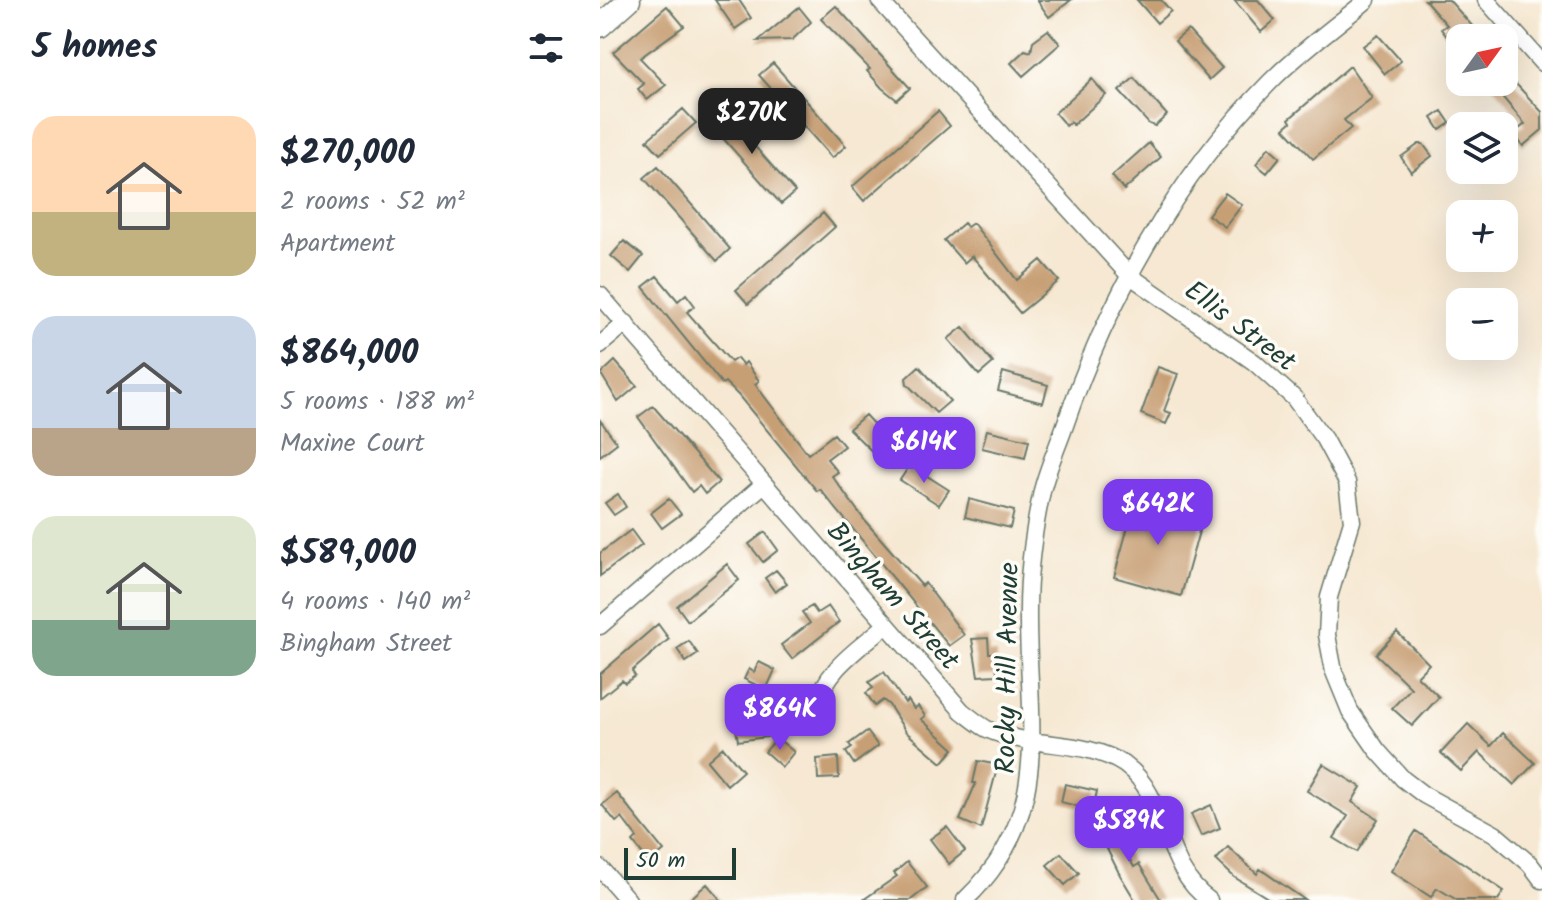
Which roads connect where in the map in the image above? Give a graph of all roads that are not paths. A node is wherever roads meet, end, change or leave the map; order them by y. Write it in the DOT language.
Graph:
graph roads {
  1 [pos="629,0"];
  2 [pos="879,0"];
  3 [pos="1367,0"];
  4 [pos="1486,0"];
  5 [pos="600,26"];
  6 [pos="1542,63"];
  7 [pos="1129,275"];
  8 [pos="600,295"];
  9 [pos="626,323"];
  10 [pos="600,345"];
  11 [pos="764,484"];
  12 [pos="886,625"];
  13 [pos="600,626"];
  14 [pos="817,705"];
  15 [pos="1033,740"];
  16 [pos="600,868"];
  17 [pos="1542,880"];
  18 [pos="628,900"];
  19 [pos="965,900"];
  20 [pos="1209,900"];
  1 -- 5 [label="main road"];
  2 -- 7 [label="street, Ellis Street"];
  3 -- 7 [label="street, Rocky Hill Avenue"];
  4 -- 6 [label="street"];
  7 -- 15 [label="street, Rocky Hill Avenue"];
  7 -- 17 [label="street, Ellis Street"];
  8 -- 9 [label="street, Bingham Street"];
  9 -- 10 [label="street"];
  9 -- 11 [label="street, Bingham Street"];
  11 -- 12 [label="street, Bingham Street"];
  11 -- 13 [label="street"];
  12 -- 14 [label="street"];
  12 -- 15 [label="street, Bingham Street"];
  15 -- 19 [label="street, Rocky Hill Avenue"];
  15 -- 20 [label="street, Bingham Street"];
  16 -- 18 [label="street"];
}
